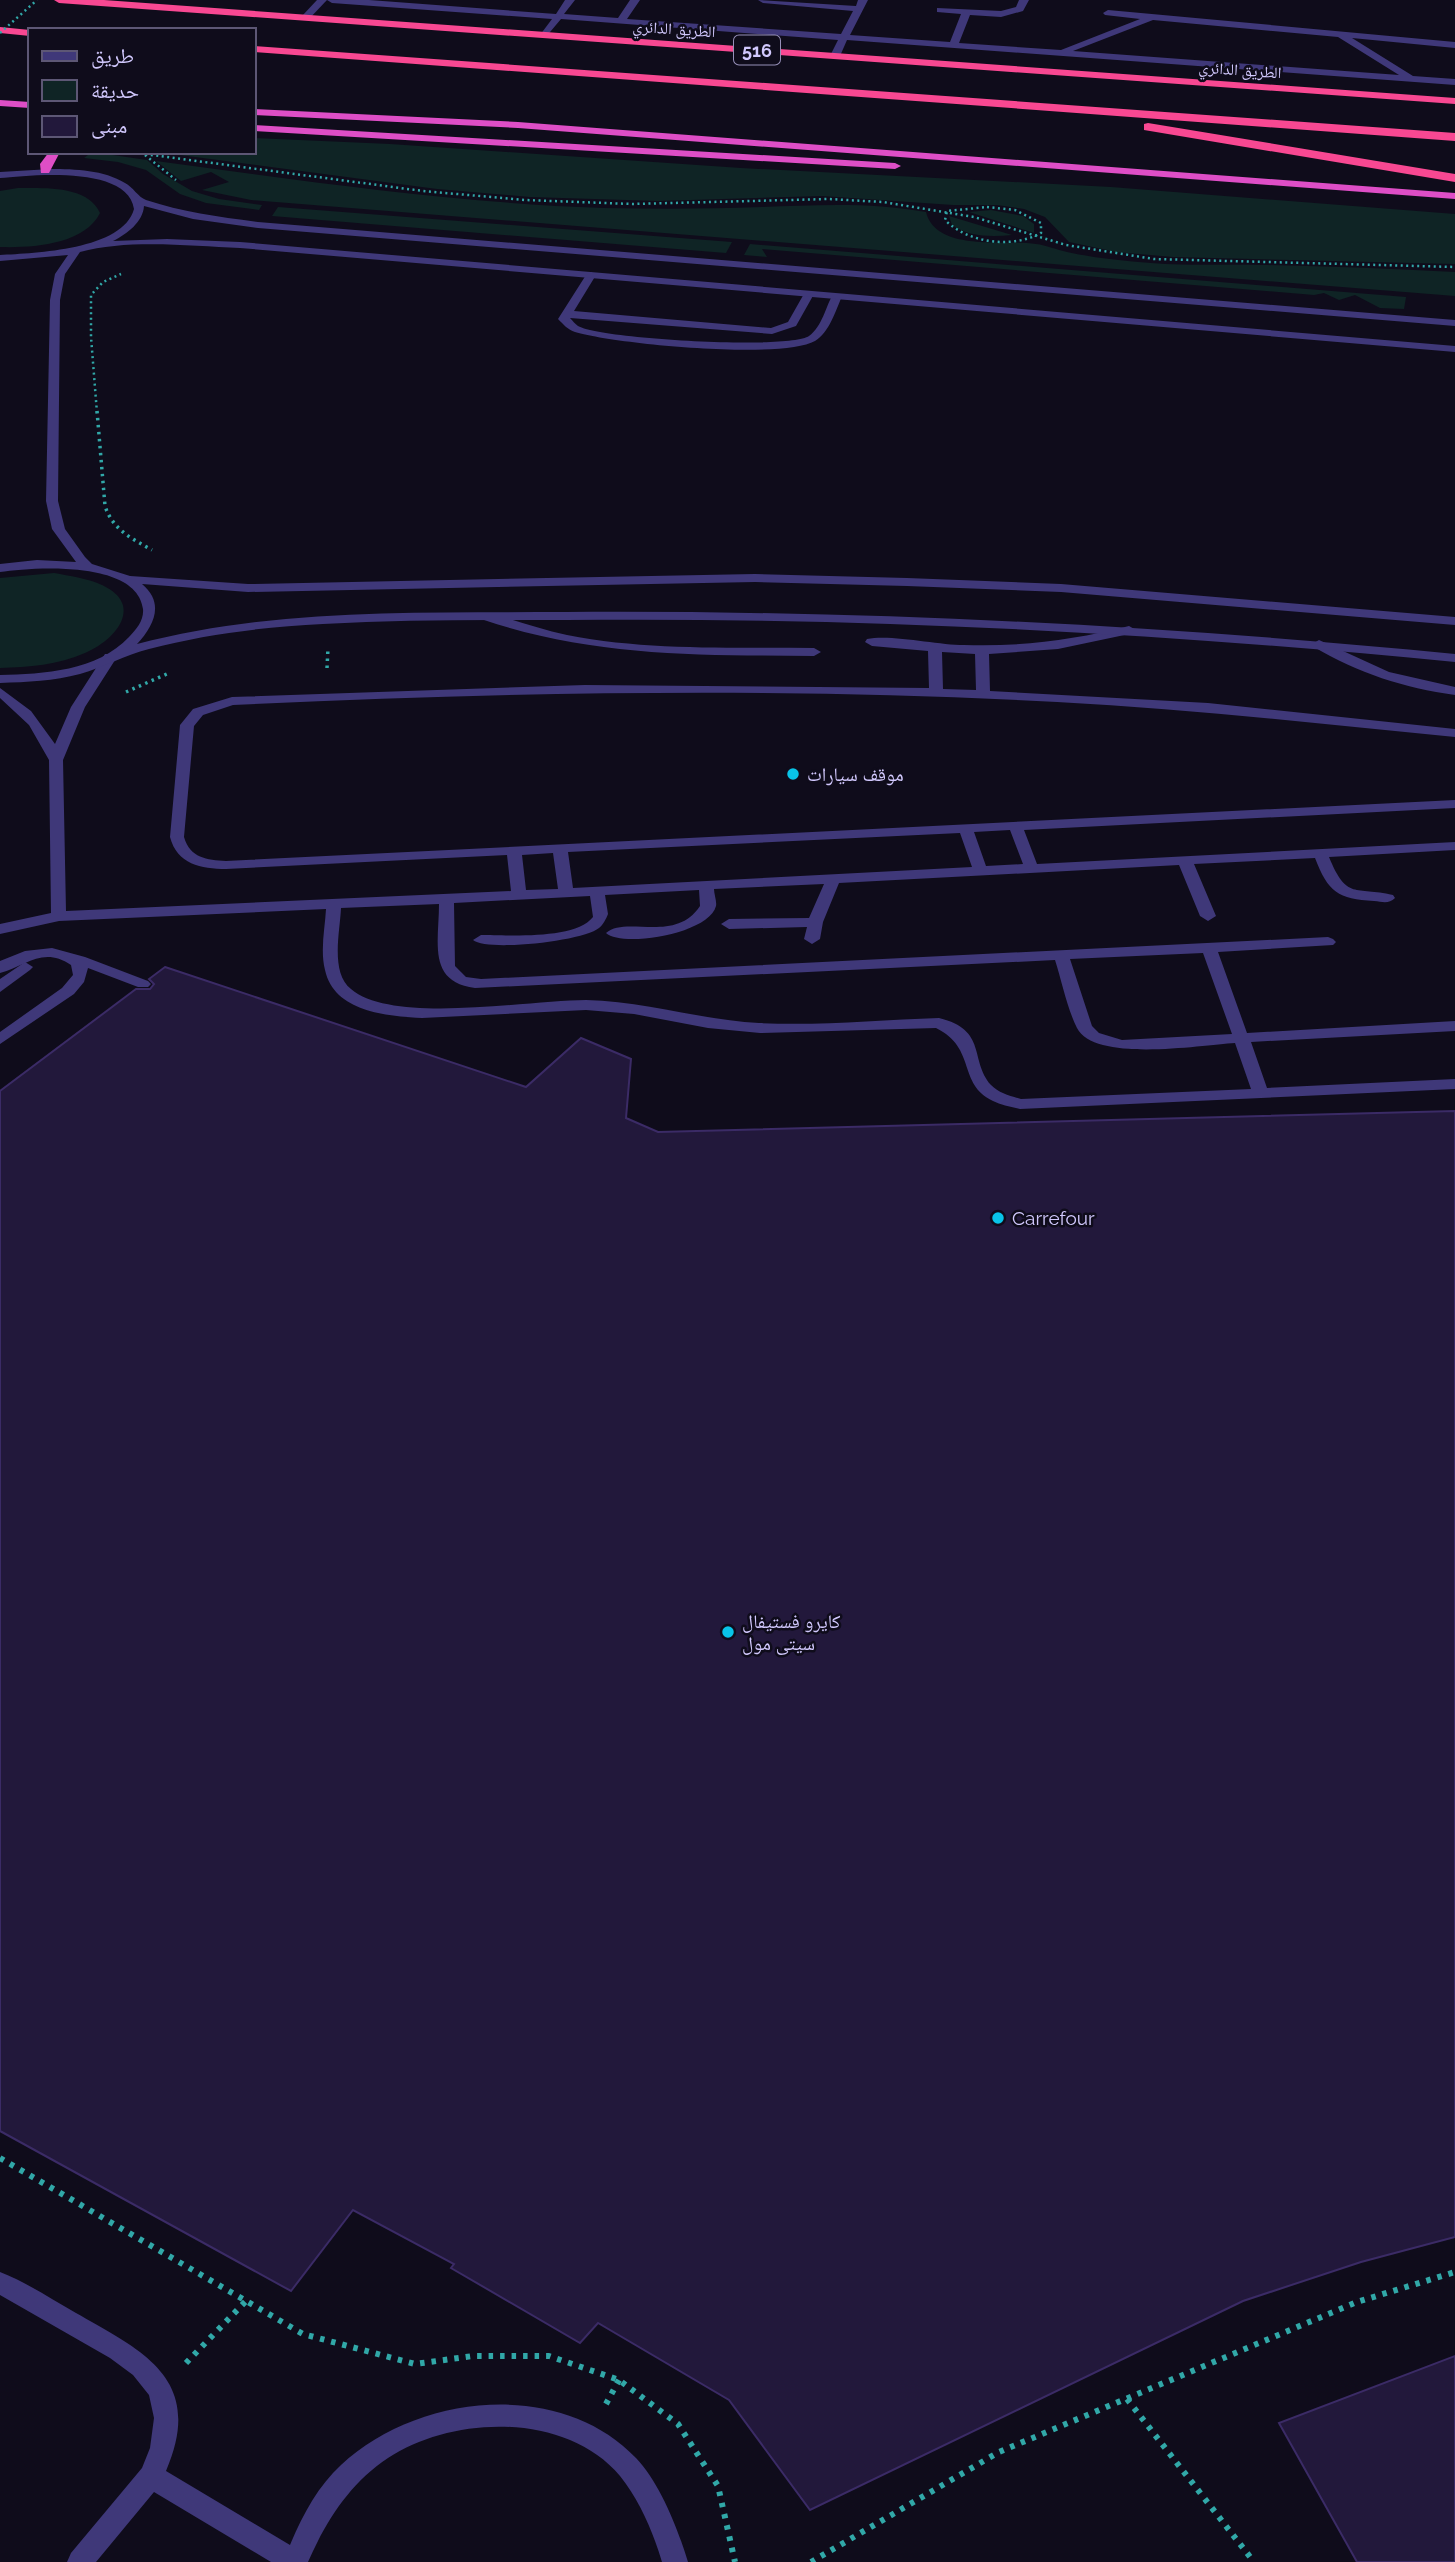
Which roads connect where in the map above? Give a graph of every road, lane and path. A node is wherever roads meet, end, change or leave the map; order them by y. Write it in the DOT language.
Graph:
graph roads {
  1 [pos="37,0"];
  2 [pos="59,0"];
  3 [pos="322,0"];
  4 [pos="332,0"];
  5 [pos="570,0"];
  6 [pos="635,0"];
  7 [pos="763,0"];
  8 [pos="1024,0"];
  9 [pos="861,4"];
  10 [pos="940,10"];
  11 [pos="966,12"];
  12 [pos="1108,13"];
  13 [pos="559,15"];
  14 [pos="1153,17"];
  15 [pos="304,18"];
  16 [pos="622,19"];
  17 [pos="0,32"];
  18 [pos="28,33"];
  19 [pos="1339,34"];
  20 [pos="545,35"];
  21 [pos="845,37"];
  22 [pos="954,45"];
  23 [pos="1455,45"];
  24 [pos="256,49"];
  25 [pos="1060,53"];
  26 [pos="835,56"];
  27 [pos="1412,79"];
  28 [pos="1455,82"];
  29 [pos="1455,101"];
  30 [pos="0,103"];
  31 [pos="28,105"];
  32 [pos="1035,107"];
  33 [pos="256,112"];
  34 [pos="256,128"];
  35 [pos="1455,138"];
  36 [pos="54,154"];
  37 [pos="144,154"];
  38 [pos="1009,162"];
  39 [pos="44,171"];
  40 [pos="0,175"];
  41 [pos="1455,178"];
  42 [pos="1455,196"];
  43 [pos="139,201"];
  44 [pos="947,211"];
  45 [pos="1036,237"];
  46 [pos="91,245"];
  47 [pos="76,250"];
  48 [pos="0,258"];
  49 [pos="1455,267"];
  50 [pos="126,272"];
  51 [pos="591,275"];
  52 [pos="809,294"];
  53 [pos="837,296"];
  54 [pos="566,314"];
  55 [pos="1455,323"];
  56 [pos="1455,349"];
  57 [pos="157,551"];
  58 [pos="88,566"];
  59 [pos="0,568"];
  60 [pos="125,579"];
  61 [pos="489,617"];
  62 [pos="1455,621"];
  63 [pos="1129,630"];
  64 [pos="1319,644"];
  65 [pos="814,646"];
  66 [pos="870,647"];
  67 [pos="935,648"];
  68 [pos="982,649"];
  69 [pos="113,656"];
  70 [pos="1455,658"];
  71 [pos="0,679"];
  72 [pos="1401,680"];
  73 [pos="1455,683"];
  74 [pos="1455,691"];
  75 [pos="0,692"];
  76 [pos="936,694"];
  77 [pos="983,695"];
  78 [pos="1455,733"];
  79 [pos="56,760"];
  80 [pos="1455,804"];
  81 [pos="1015,824"];
  82 [pos="965,827"];
  83 [pos="1455,846"];
  84 [pos="560,848"];
  85 [pos="514,850"];
  86 [pos="1320,853"];
  87 [pos="1184,859"];
  88 [pos="1031,867"];
  89 [pos="980,870"];
  90 [pos="834,878"];
  91 [pos="706,885"];
  92 [pos="596,891"];
  93 [pos="565,892"];
  94 [pos="519,895"];
  95 [pos="1388,898"];
  96 [pos="446,899"];
  97 [pos="334,904"];
  98 [pos="59,916"];
  99 [pos="1208,916"];
  100 [pos="816,922"];
  101 [pos="729,924"];
  102 [pos="0,929"];
  103 [pos="614,933"];
  104 [pos="812,939"];
  105 [pos="481,940"];
  106 [pos="1328,942"];
  107 [pos="1209,948"];
  108 [pos="1061,955"];
  109 [pos="80,960"];
  110 [pos="25,967"];
  111 [pos="0,968"];
  112 [pos="143,984"];
  113 [pos="0,987"];
  114 [pos="1455,1026"];
  115 [pos="0,1039"];
  116 [pos="1242,1039"];
  117 [pos="1455,1084"];
  118 [pos="1261,1094"];
  119 [pos="0,2158"];
  120 [pos="1455,2272"];
  121 [pos="0,2283"];
  122 [pos="246,2301"];
  123 [pos="160,2390"];
  124 [pos="1127,2399"];
  125 [pos="151,2476"];
  126 [pos="80,2562"];
  127 [pos="295,2562"];
  128 [pos="675,2562"];
  129 [pos="735,2562"];
  130 [pos="811,2562"];
  131 [pos="1254,2562"];
  1 -- 17 [label="path, bridge"];
  2 -- 15 [label="highway, الطريق الدائري / 516"];
  3 -- 15 [label="street"];
  4 -- 13 [label="street"];
  5 -- 13 [label="street"];
  6 -- 16 [label="street"];
  7 -- 9 [label="street"];
  8 -- 11 [label="street"];
  9 -- 21 [label="street"];
  10 -- 11 [label="street"];
  11 -- 22 [label="street"];
  12 -- 14 [label="street"];
  13 -- 16 [label="street"];
  13 -- 20 [label="street"];
  14 -- 19 [label="street"];
  14 -- 25 [label="street"];
  15 -- 20 [label="highway, الطريق الدائري / 516"];
  16 -- 21 [label="street"];
  17 -- 18 [label="highway"];
  19 -- 23 [label="street"];
  19 -- 27 [label="street"];
  20 -- 26 [label="highway, الطريق الدائري / 516"];
  21 -- 22 [label="street"];
  21 -- 26 [label="street"];
  22 -- 25 [label="street"];
  24 -- 32 [label="highway, 516"];
  25 -- 27 [label="street"];
  26 -- 29 [label="highway, الطريق الدائري / 516"];
  27 -- 28 [label="street"];
  30 -- 31 [label="highway"];
  32 -- 35 [label="highway, 516"];
  32 -- 41 [label="highway, 516"];
  33 -- 38 [label="highway"];
  34 -- 38 [label="highway"];
  36 -- 39 [label="highway"];
  37 -- 44 [label="path"];
  38 -- 42 [label="highway"];
  39 -- 40 [label="street"];
  39 -- 43 [label="street"];
  43 -- 46 [label="street"];
  43 -- 55 [label="street"];
  44 -- 45 [label="path"];
  44 -- 45 [label="path"];
  44 -- 45 [label="path"];
  45 -- 49 [label="path"];
  46 -- 47 [label="street"];
  46 -- 51 [label="street"];
  47 -- 48 [label="street"];
  47 -- 58 [label="street"];
  50 -- 57 [label="path"];
  51 -- 52 [label="street"];
  51 -- 54 [label="street"];
  52 -- 53 [label="street"];
  52 -- 54 [label="street"];
  53 -- 54 [label="street"];
  53 -- 56 [label="street"];
  58 -- 59 [label="street"];
  58 -- 60 [label="street"];
  60 -- 62 [label="street"];
  60 -- 69 [label="street"];
  61 -- 63 [label="street"];
  61 -- 65 [label="street"];
  61 -- 69 [label="street"];
  63 -- 64 [label="street"];
  63 -- 68 [label="street"];
  64 -- 70 [label="street"];
  64 -- 72 [label="street"];
  66 -- 67 [label="street"];
  67 -- 68 [label="street"];
  67 -- 76 [label="street"];
  68 -- 77 [label="street"];
  69 -- 71 [label="street"];
  69 -- 79 [label="street"];
  72 -- 73 [label="street"];
  72 -- 74 [label="street"];
  75 -- 79 [label="street"];
  76 -- 77 [label="street"];
  76 -- 85 [label="street"];
  77 -- 78 [label="street"];
  79 -- 98 [label="street"];
  80 -- 81 [label="street"];
  81 -- 82 [label="street"];
  81 -- 88 [label="street"];
  82 -- 84 [label="street"];
  82 -- 89 [label="street"];
  83 -- 86 [label="street"];
  84 -- 85 [label="street"];
  84 -- 93 [label="street"];
  85 -- 94 [label="street"];
  86 -- 87 [label="street"];
  86 -- 95 [label="street"];
  87 -- 88 [label="street"];
  87 -- 99 [label="street"];
  88 -- 89 [label="street"];
  89 -- 90 [label="street"];
  90 -- 91 [label="street"];
  90 -- 100 [label="street"];
  91 -- 92 [label="street"];
  91 -- 103 [label="street"];
  92 -- 93 [label="street"];
  92 -- 105 [label="street"];
  93 -- 94 [label="street"];
  94 -- 96 [label="street"];
  96 -- 97 [label="street"];
  96 -- 108 [label="street"];
  97 -- 98 [label="street"];
  97 -- 118 [label="street"];
  98 -- 102 [label="street"];
  100 -- 101 [label="street"];
  100 -- 104 [label="street"];
  106 -- 107 [label="street"];
  107 -- 108 [label="street"];
  107 -- 116 [label="street"];
  108 -- 116 [label="street"];
  109 -- 112 [label="street"];
  110 -- 113 [label="street"];
  111 -- 115 [label="street"];
  114 -- 116 [label="street"];
  116 -- 118 [label="street"];
  117 -- 118 [label="street"];
  119 -- 122 [label="path"];
  120 -- 124 [label="path"];
  121 -- 123 [label="street"];
  122 -- 123 [label="path"];
  122 -- 129 [label="path"];
  123 -- 125 [label="street"];
  124 -- 130 [label="path"];
  124 -- 131 [label="path"];
  125 -- 126 [label="street"];
  125 -- 127 [label="street"];
  127 -- 128 [label="street"];
}
